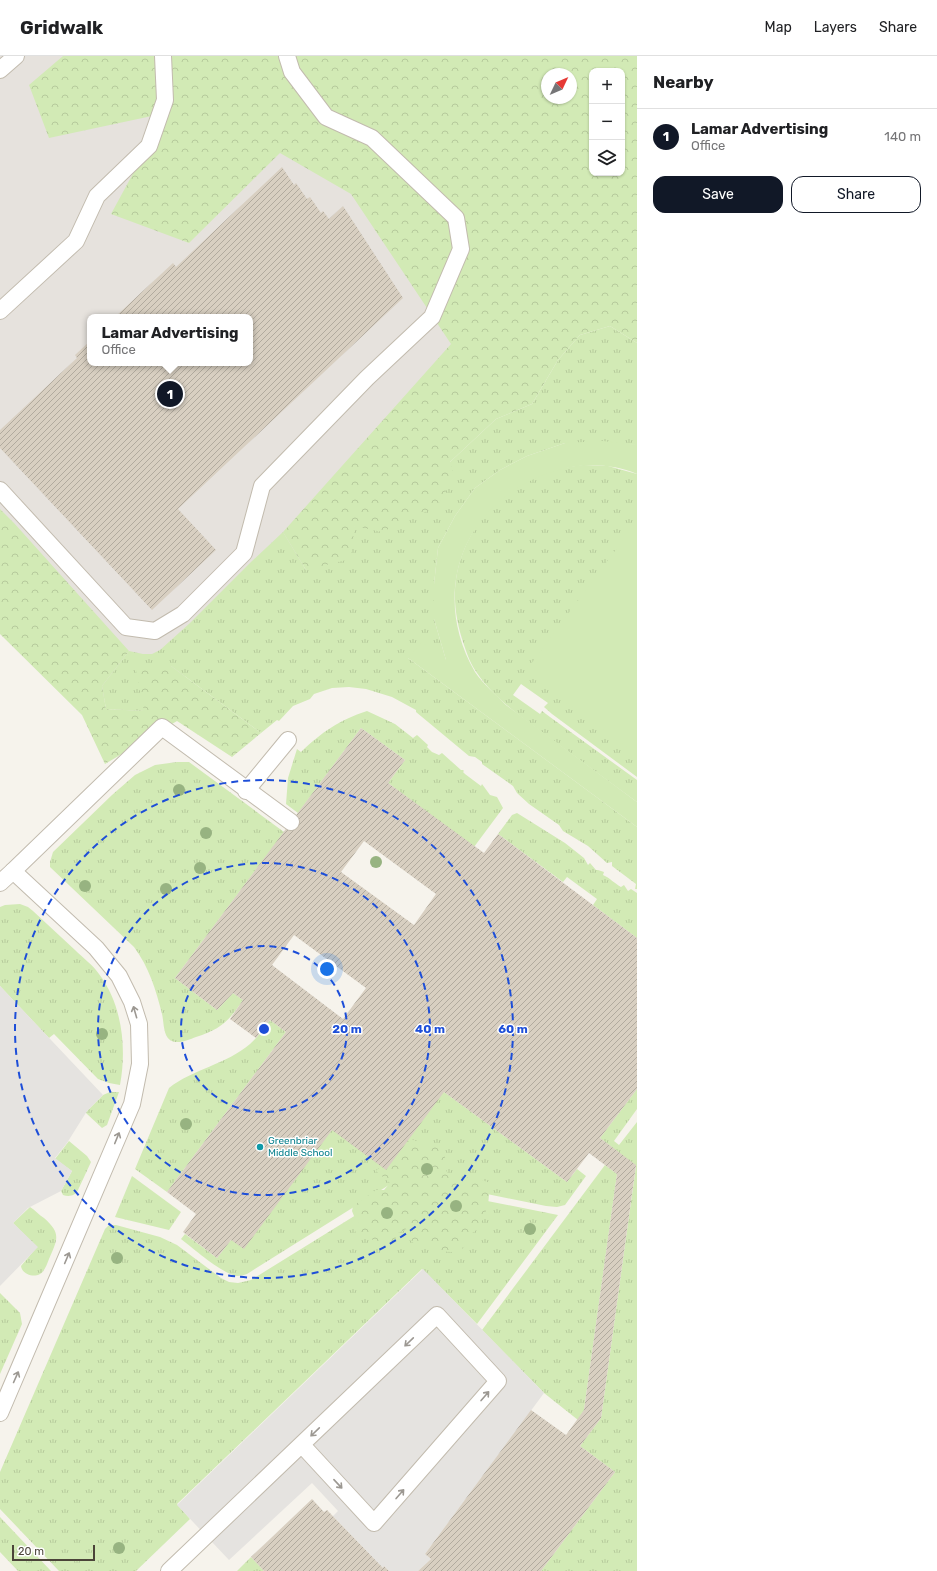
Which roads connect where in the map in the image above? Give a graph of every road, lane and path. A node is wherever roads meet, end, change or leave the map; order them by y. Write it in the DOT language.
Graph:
graph roads {
  1 [pos="16,56"];
  2 [pos="163,56"];
  3 [pos="287,56"];
  4 [pos="0,70"];
  5 [pos="0,311"];
  6 [pos="0,490"];
  7 [pos="288,740"];
  8 [pos="246,791"];
  9 [pos="291,822"];
  10 [pos="13,871"];
  11 [pos="0,883"];
  12 [pos="0,1413"];
  13 [pos="302,1445"];
  14 [pos="178,1568"];
  1 -- 4 [label="lane"];
  2 -- 5 [label="lane"];
  3 -- 6 [label="lane"];
  7 -- 8 [label="lane"];
  8 -- 9 [label="lane"];
  8 -- 10 [label="lane"];
  10 -- 11 [label="lane"];
  12 -- 10 [label="lane, one-way"];
  13 -- 13 [label="lane, one-way"];
  13 -- 14 [label="lane"];
}
